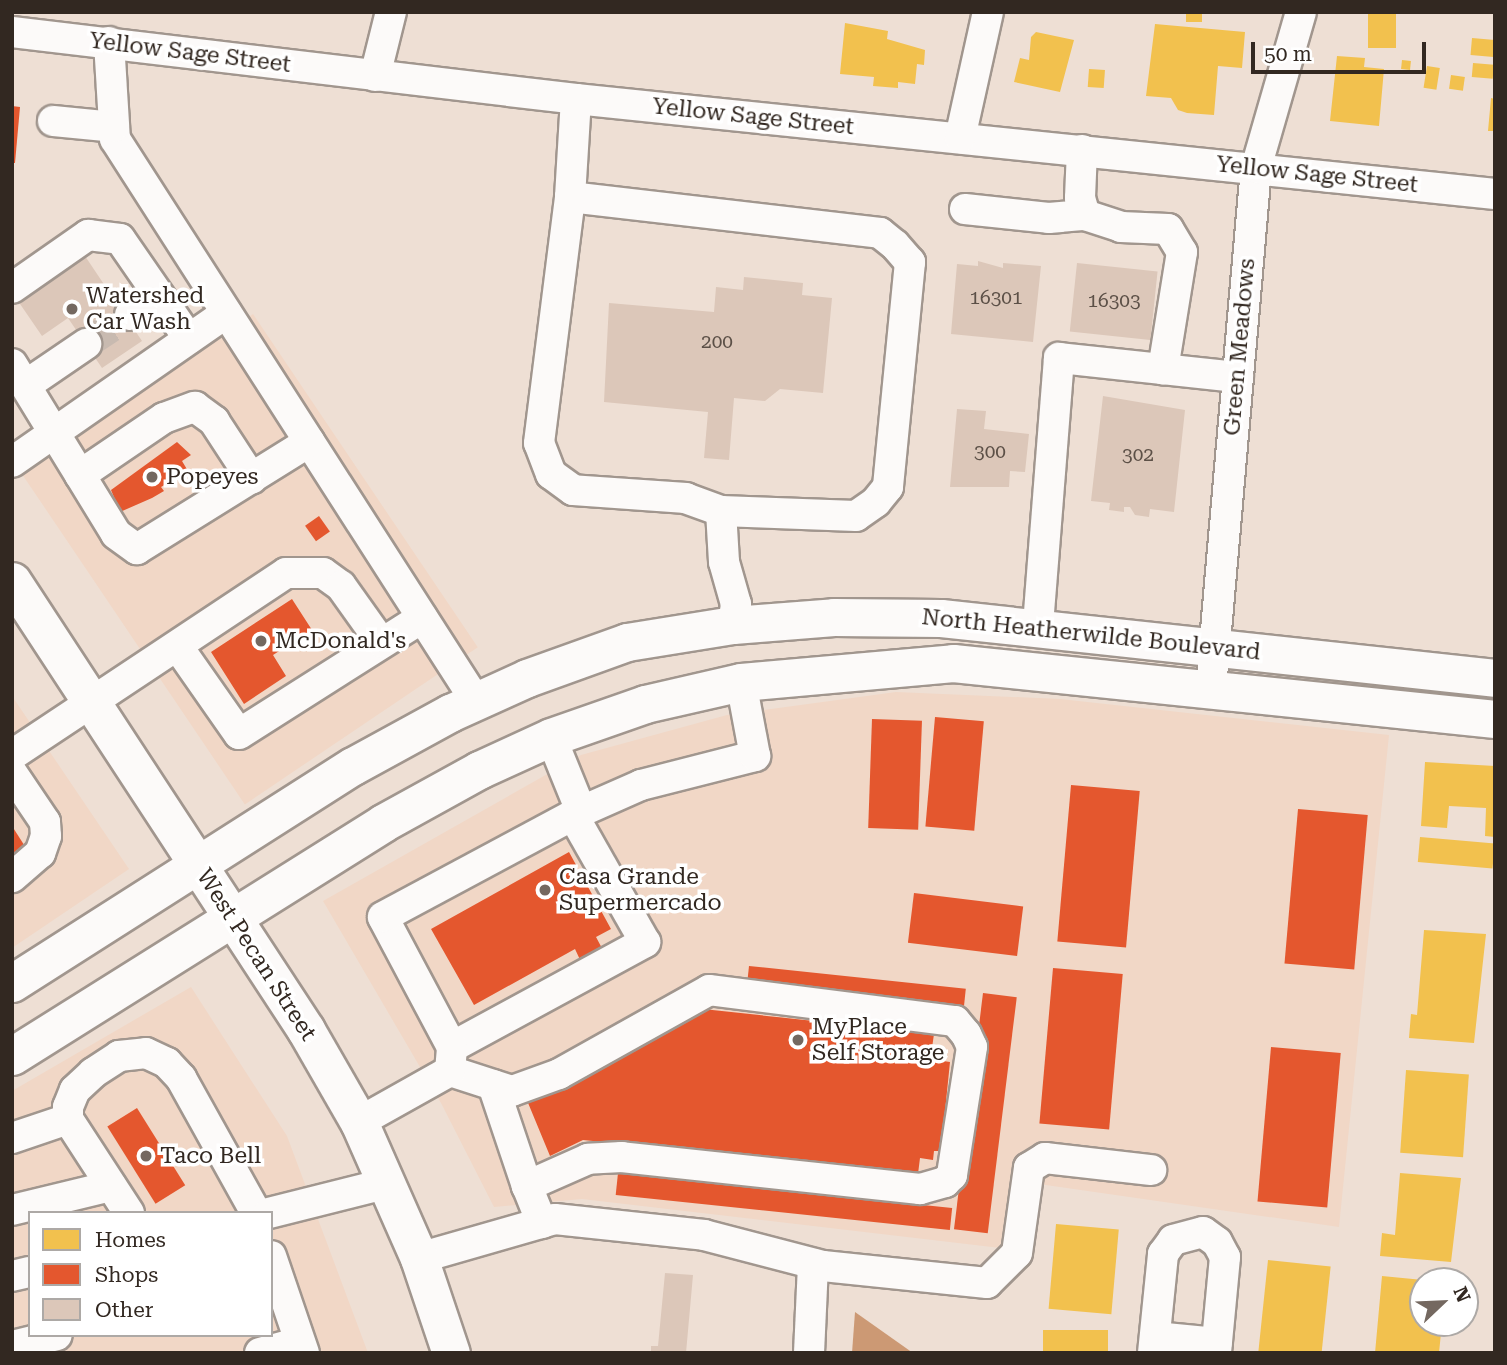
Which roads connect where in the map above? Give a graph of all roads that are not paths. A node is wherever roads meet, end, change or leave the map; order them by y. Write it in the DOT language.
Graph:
graph roads {
  1 [pos="391,12"];
  2 [pos="988,12"];
  3 [pos="1301,12"];
  4 [pos="12,32"];
  5 [pos="109,42"];
  6 [pos="375,76"];
  7 [pos="576,99"];
  8 [pos="53,121"];
  9 [pos="114,127"];
  10 [pos="960,138"];
  11 [pos="1082,150"];
  12 [pos="1256,168"];
  13 [pos="1495,194"];
  14 [pos="570,197"];
  15 [pos="965,209"];
  16 [pos="1085,215"];
  17 [pos="12,288"];
  18 [pos="158,295"];
  19 [pos="226,313"];
  20 [pos="130,315"];
  21 [pos="189,339"];
  22 [pos="86,344"];
  23 [pos="1163,369"];
  24 [pos="19,375"];
  25 [pos="1238,377"];
  26 [pos="54,433"];
  27 [pos="309,442"];
  28 [pos="12,462"];
  29 [pos="79,475"];
  30 [pos="252,478"];
  31 [pos="721,511"];
  32 [pos="12,581"];
  33 [pos="422,618"];
  34 [pos="733,625"];
  35 [pos="1038,625"];
  36 [pos="381,642"];
  37 [pos="178,647"];
  38 [pos="1213,647"];
  39 [pos="1495,678"];
  40 [pos="741,682"];
  41 [pos="1211,688"];
  42 [pos="92,700"];
  43 [pos="476,701"];
  44 [pos="1495,719"];
  45 [pos="551,737"];
  46 [pos="12,755"];
  47 [pos="12,773"];
  48 [pos="577,813"];
  49 [pos="196,864"];
  50 [pos="12,877"];
  51 [pos="232,918"];
  52 [pos="12,983"];
  53 [pos="12,1056"];
  54 [pos="451,1059"];
  55 [pos="493,1085"];
  56 [pos="68,1119"];
  57 [pos="359,1122"];
  58 [pos="12,1138"];
  59 [pos="1151,1170"];
  60 [pos="388,1184"];
  61 [pos="111,1186"];
  62 [pos="527,1186"];
  63 [pos="12,1210"];
  64 [pos="128,1211"];
  65 [pos="255,1211"];
  66 [pos="273,1212"];
  67 [pos="542,1223"];
  68 [pos="419,1258"];
  69 [pos="813,1264"];
  70 [pos="274,1273"];
  71 [pos="49,1337"];
  72 [pos="1154,1345"];
  73 [pos="12,1346"];
  74 [pos="302,1347"];
  75 [pos="1217,1348"];
  76 [pos="260,1353"];
  77 [pos="451,1353"];
  78 [pos="809,1353"];
  1 -- 6 [label="street"];
  2 -- 10 [label="street"];
  3 -- 12 [label="street, Green Meadows"];
  4 -- 5 [label="street, Yellow Sage Street"];
  5 -- 6 [label="street, Yellow Sage Street"];
  5 -- 9 [label="street"];
  6 -- 7 [label="street, Yellow Sage Street"];
  7 -- 10 [label="street, Yellow Sage Street"];
  7 -- 14 [label="street"];
  8 -- 9 [label="street"];
  9 -- 19 [label="street"];
  10 -- 11 [label="street, Yellow Sage Street"];
  11 -- 12 [label="street, Yellow Sage Street"];
  11 -- 16 [label="street"];
  12 -- 13 [label="street, Yellow Sage Street"];
  12 -- 25 [label="street, Green Meadows"];
  14 -- 31 [label="street"];
  14 -- 31 [label="street"];
  15 -- 16 [label="street"];
  16 -- 23 [label="street"];
  17 -- 18 [label="street"];
  18 -- 20 [label="street"];
  18 -- 21 [label="street"];
  19 -- 21 [label="street"];
  19 -- 27 [label="street"];
  21 -- 26 [label="street"];
  22 -- 24 [label="street"];
  23 -- 25 [label="street"];
  23 -- 35 [label="street"];
  24 -- 26 [label="street"];
  25 -- 38 [label="street, Green Meadows"];
  26 -- 28 [label="street"];
  26 -- 29 [label="street"];
  27 -- 30 [label="street"];
  27 -- 33 [label="street"];
  29 -- 30 [label="street"];
  29 -- 30 [label="street"];
  31 -- 34 [label="street"];
  32 -- 42 [label="main road, West Pecan Street"];
  33 -- 36 [label="street"];
  33 -- 43 [label="street"];
  34 -- 35 [label="main road, North Heatherwilde Boulevard"];
  34 -- 40 [label="main road"];
  34 -- 43 [label="main road, North Heatherwilde Boulevard"];
  35 -- 38 [label="main road, North Heatherwilde Boulevard"];
  36 -- 37 [label="street"];
  36 -- 37 [label="street"];
  37 -- 42 [label="street"];
  38 -- 39 [label="main road, North Heatherwilde Boulevard"];
  38 -- 41 [label="street, Green Meadows"];
  40 -- 41 [label="main road, North Heatherwilde Boulevard"];
  40 -- 45 [label="main road, North Heatherwilde Boulevard"];
  40 -- 48 [label="street"];
  41 -- 44 [label="main road, North Heatherwilde Boulevard"];
  42 -- 46 [label="street"];
  42 -- 49 [label="main road, West Pecan Street"];
  43 -- 49 [label="main road, North Heatherwilde Boulevard"];
  45 -- 48 [label="street"];
  45 -- 51 [label="main road, North Heatherwilde Boulevard"];
  47 -- 50 [label="street"];
  48 -- 54 [label="street"];
  48 -- 54 [label="street"];
  49 -- 51 [label="main road, West Pecan Street"];
  49 -- 52 [label="main road, North Heatherwilde Boulevard"];
  51 -- 53 [label="main road, North Heatherwilde Boulevard"];
  51 -- 57 [label="main road, West Pecan Street"];
  54 -- 55 [label="street"];
  54 -- 57 [label="street"];
  55 -- 62 [label="street"];
  55 -- 62 [label="street"];
  56 -- 58 [label="street"];
  56 -- 61 [label="street"];
  56 -- 65 [label="street"];
  57 -- 60 [label="main road, West Pecan Street"];
  59 -- 69 [label="street"];
  60 -- 66 [label="street"];
  60 -- 68 [label="main road, West Pecan Street"];
  61 -- 63 [label="street"];
  61 -- 64 [label="street"];
  62 -- 67 [label="street"];
  67 -- 68 [label="street"];
  67 -- 69 [label="street"];
  68 -- 77 [label="main road, West Pecan Street"];
  69 -- 78 [label="street"];
  70 -- 74 [label="street"];
  71 -- 73 [label="street"];
  72 -- 75 [label="street"];
  72 -- 75 [label="street"];
  74 -- 76 [label="street"];
}
